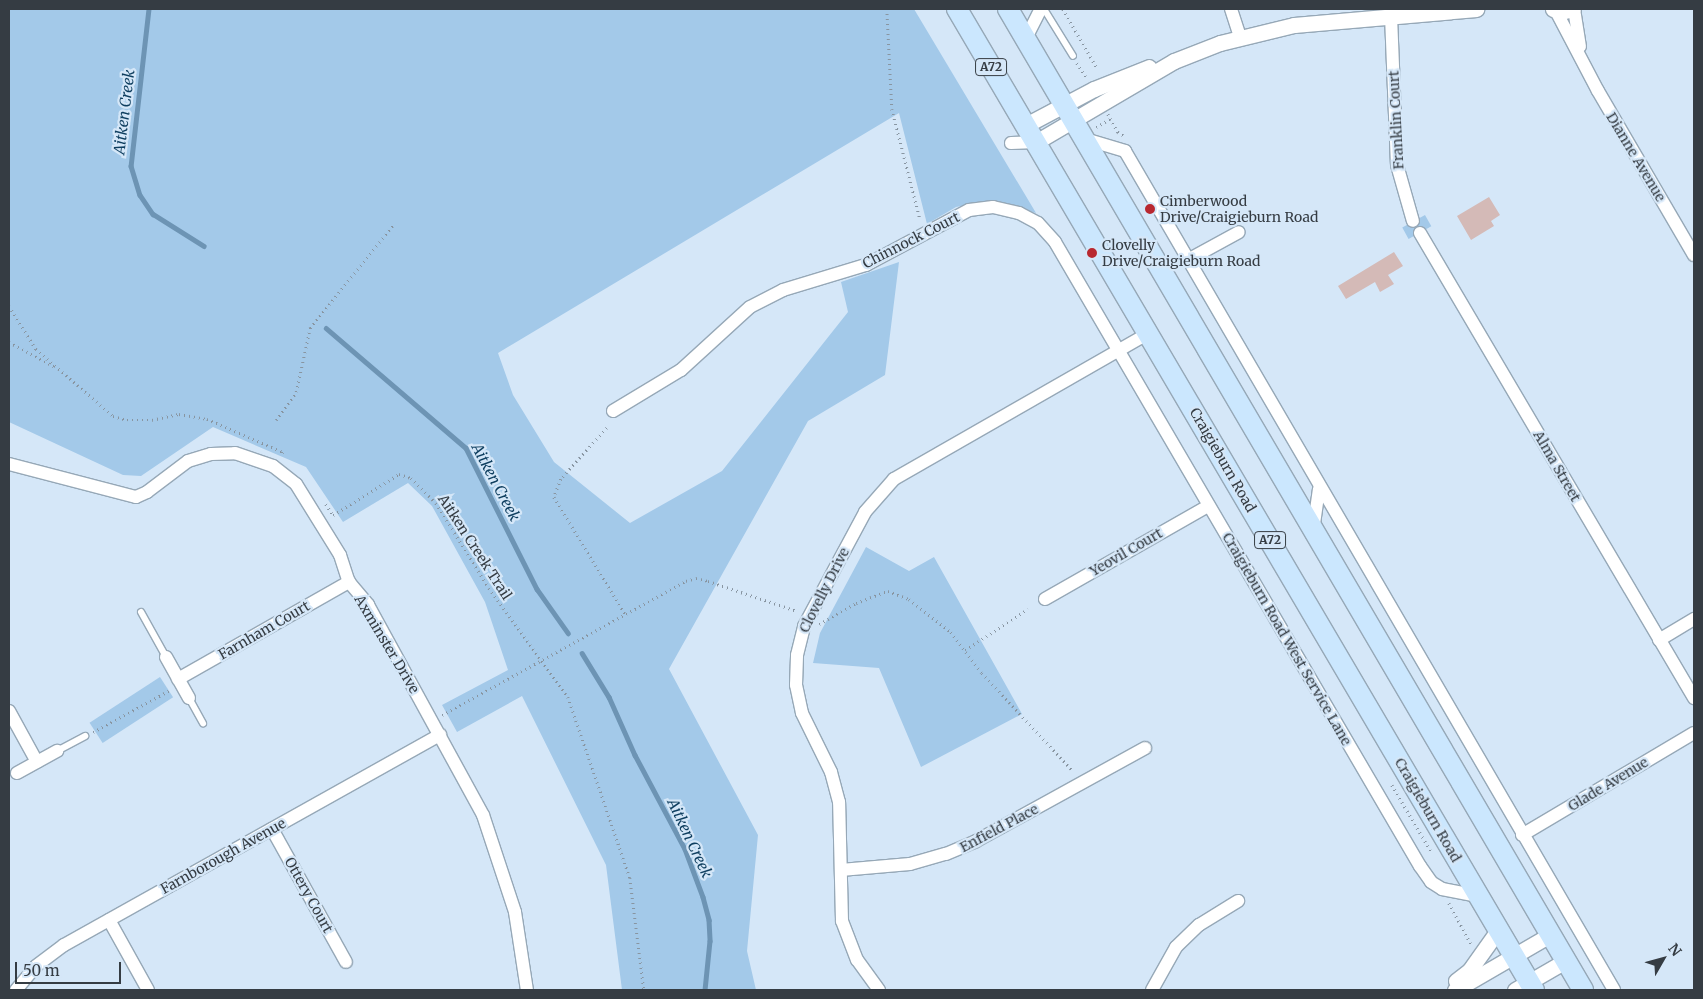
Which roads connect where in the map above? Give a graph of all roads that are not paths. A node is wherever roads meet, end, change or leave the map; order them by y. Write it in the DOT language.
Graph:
graph roads {
  1 [pos="957,9"];
  2 [pos="1008,9"];
  3 [pos="1042,9"];
  4 [pos="1231,9"];
  5 [pos="1476,9"];
  6 [pos="1573,9"];
  7 [pos="1555,10"];
  8 [pos="1391,16"];
  9 [pos="1240,37"];
  10 [pos="1026,38"];
  11 [pos="1073,56"];
  12 [pos="1582,57"];
  13 [pos="1174,61"];
  14 [pos="1069,112"];
  15 [pos="1031,133"];
  16 [pos="1085,139"];
  17 [pos="1413,220"];
  18 [pos="1239,232"];
  19 [pos="1420,233"];
  20 [pos="1694,255"];
  21 [pos="1186,262"];
  22 [pos="1148,333"];
  23 [pos="1118,350"];
  24 [pos="613,411"];
  25 [pos="9,464"];
  26 [pos="1319,489"];
  27 [pos="1208,506"];
  28 [pos="1313,531"];
  29 [pos="349,582"];
  30 [pos="1045,599"];
  31 [pos="141,612"];
  32 [pos="1694,620"];
  33 [pos="1659,640"];
  34 [pos="166,657"];
  35 [pos="180,683"];
  36 [pos="189,698"];
  37 [pos="1694,698"];
  38 [pos="9,711"];
  39 [pos="203,723"];
  40 [pos="1694,733"];
  41 [pos="440,735"];
  42 [pos="85,736"];
  43 [pos="1145,748"];
  44 [pos="57,750"];
  45 [pos="37,762"];
  46 [pos="13,776"];
  47 [pos="272,829"];
  48 [pos="1522,835"];
  49 [pos="840,870"];
  50 [pos="1479,896"];
  51 [pos="1238,901"];
  52 [pos="109,920"];
  53 [pos="1499,929"];
  54 [pos="1550,935"];
  55 [pos="1514,956"];
  56 [pos="1565,961"];
  57 [pos="346,962"];
  58 [pos="1526,988"];
  59 [pos="16,990"];
  60 [pos="148,990"];
  61 [pos="527,990"];
  62 [pos="879,990"];
  63 [pos="1152,990"];
  64 [pos="1446,990"];
  65 [pos="1455,990"];
  66 [pos="1583,990"];
  67 [pos="1614,990"];
  1 -- 15 [label="main road, Craigieburn Road / A72"];
  2 -- 10 [label="main road"];
  3 -- 10 [label="street"];
  3 -- 11 [label="lane"];
  4 -- 9 [label="street"];
  5 -- 8 [label="street"];
  6 -- 7 [label="street"];
  6 -- 12 [label="street, Dianne Avenue"];
  7 -- 12 [label="street, Dianne Avenue"];
  8 -- 9 [label="street"];
  8 -- 17 [label="street, Franklin Court"];
  9 -- 13 [label="street"];
  10 -- 14 [label="main road"];
  12 -- 20 [label="street, Dianne Avenue"];
  13 -- 14 [label="street"];
  13 -- 14 [label="street"];
  14 -- 15 [label="street"];
  14 -- 16 [label="main road"];
  15 -- 22 [label="main road, Craigieburn Road / A72"];
  16 -- 21 [label="street"];
  16 -- 28 [label="main road"];
  18 -- 21 [label="street"];
  19 -- 33 [label="street, Alma Street"];
  21 -- 26 [label="street"];
  22 -- 23 [label="street, Clovelly Drive"];
  22 -- 50 [label="main road, Craigieburn Road / A72"];
  23 -- 24 [label="street, Chinnock Court"];
  23 -- 27 [label="street, Craigieburn Road West Service Lane"];
  23 -- 49 [label="street, Clovelly Drive"];
  25 -- 29 [label="street, Axminster Drive"];
  26 -- 28 [label="street"];
  26 -- 48 [label="street"];
  27 -- 30 [label="street, Yeovil Court"];
  27 -- 50 [label="street, Craigieburn Road West Service Lane"];
  28 -- 54 [label="main road"];
  29 -- 35 [label="street, Farnham Court"];
  29 -- 41 [label="street, Axminster Drive"];
  31 -- 34 [label="lane"];
  32 -- 33 [label="street"];
  33 -- 37 [label="street, Alma Street"];
  34 -- 35 [label="street"];
  35 -- 36 [label="street"];
  36 -- 39 [label="lane"];
  38 -- 45 [label="street"];
  40 -- 48 [label="street, Glade Avenue"];
  41 -- 47 [label="street, Farnborough Avenue"];
  41 -- 61 [label="street, Axminster Drive"];
  42 -- 44 [label="lane"];
  43 -- 49 [label="street, Enfield Place"];
  44 -- 45 [label="street"];
  45 -- 46 [label="street"];
  47 -- 52 [label="street, Farnborough Avenue"];
  47 -- 57 [label="street, Ottery Court"];
  48 -- 67 [label="street"];
  49 -- 62 [label="street, Clovelly Drive"];
  50 -- 53 [label="main road, Craigieburn Road / A72"];
  51 -- 63 [label="street"];
  52 -- 59 [label="street, Farnborough Avenue"];
  52 -- 60 [label="street"];
  53 -- 55 [label="main road, Craigieburn Road / A72"];
  53 -- 64 [label="street"];
  54 -- 55 [label="street"];
  54 -- 56 [label="main road"];
  55 -- 58 [label="main road, Craigieburn Road / A72"];
  55 -- 65 [label="street"];
  56 -- 58 [label="street"];
  56 -- 66 [label="main road"];
}
